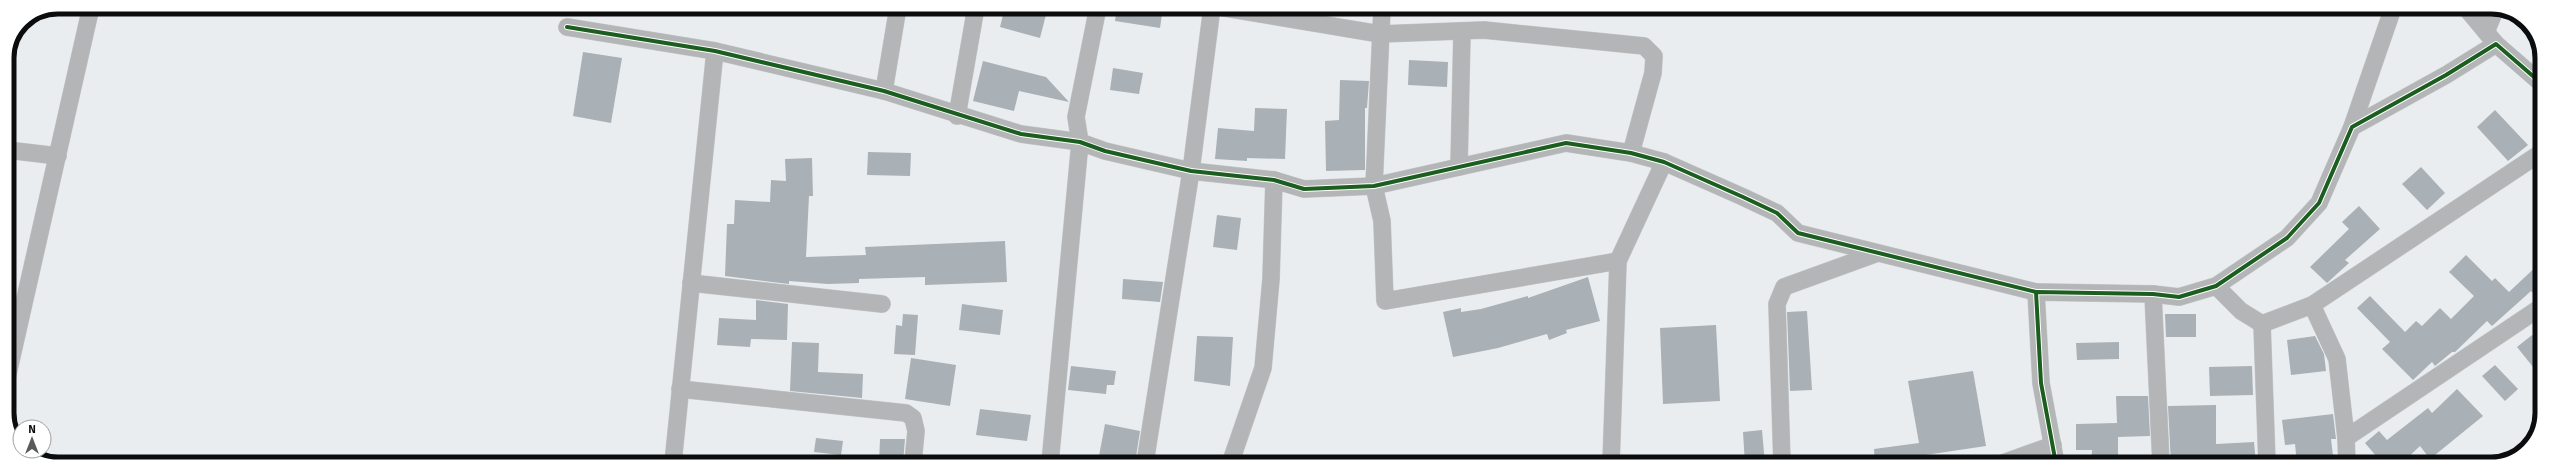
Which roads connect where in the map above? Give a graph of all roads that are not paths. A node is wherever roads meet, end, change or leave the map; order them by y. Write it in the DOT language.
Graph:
graph roads {
  1 [pos="89,14"];
  2 [pos="897,14"];
  3 [pos="975,14"];
  4 [pos="1097,14"];
  5 [pos="1211,14"];
  6 [pos="1261,14"];
  7 [pos="1382,14"];
  8 [pos="2391,14"];
  9 [pos="2471,14"];
  10 [pos="2495,14"];
  11 [pos="567,27"];
  12 [pos="1462,31"];
  13 [pos="1380,34"];
  14 [pos="2491,38"];
  15 [pos="715,51"];
  16 [pos="2535,78"];
  17 [pos="884,91"];
  18 [pos="957,116"];
  19 [pos="2352,127"];
  20 [pos="1080,142"];
  21 [pos="14,151"];
  22 [pos="1631,153"];
  23 [pos="58,156"];
  24 [pos="2535,157"];
  25 [pos="1664,162"];
  26 [pos="1459,167"];
  27 [pos="1191,171"];
  28 [pos="1274,180"];
  29 [pos="1374,186"];
  30 [pos="1875,254"];
  31 [pos="1618,261"];
  32 [pos="691,283"];
  33 [pos="2216,286"];
  34 [pos="2036,292"];
  35 [pos="2154,294"];
  36 [pos="882,304"];
  37 [pos="2312,304"];
  38 [pos="2535,311"];
  39 [pos="2262,324"];
  40 [pos="14,348"];
  41 [pos="680,389"];
  42 [pos="2346,438"];
  43 [pos="2053,445"];
  44 [pos="674,457"];
  45 [pos="914,457"];
  46 [pos="1051,457"];
  47 [pos="1146,457"];
  48 [pos="1232,457"];
  49 [pos="1615,457"];
  50 [pos="1782,457"];
  51 [pos="2020,457"];
  52 [pos="2055,457"];
  53 [pos="2161,457"];
  54 [pos="2267,457"];
  55 [pos="2347,457"];
  1 -- 23 [label="street"];
  2 -- 17 [label="street"];
  3 -- 18 [label="street"];
  4 -- 20 [label="street"];
  5 -- 27 [label="street"];
  6 -- 13 [label="street"];
  7 -- 13 [label="street"];
  8 -- 19 [label="street"];
  9 -- 14 [label="street"];
  10 -- 14 [label="street"];
  11 -- 15 [label="street"];
  12 -- 13 [label="street"];
  12 -- 22 [label="street"];
  12 -- 26 [label="street"];
  13 -- 29 [label="street"];
  14 -- 16 [label="street"];
  14 -- 19 [label="street"];
  15 -- 17 [label="street"];
  15 -- 32 [label="street"];
  17 -- 18 [label="street"];
  18 -- 20 [label="street"];
  19 -- 33 [label="street"];
  20 -- 27 [label="street"];
  20 -- 46 [label="street"];
  21 -- 23 [label="street"];
  22 -- 25 [label="street"];
  22 -- 26 [label="street"];
  23 -- 40 [label="street"];
  24 -- 37 [label="street"];
  25 -- 30 [label="street"];
  25 -- 31 [label="street"];
  26 -- 29 [label="street"];
  27 -- 28 [label="street"];
  27 -- 47 [label="street"];
  28 -- 29 [label="street"];
  28 -- 48 [label="street"];
  29 -- 31 [label="street"];
  30 -- 34 [label="street"];
  30 -- 50 [label="street"];
  31 -- 49 [label="street"];
  32 -- 36 [label="street"];
  32 -- 41 [label="street"];
  33 -- 35 [label="street"];
  33 -- 39 [label="street"];
  34 -- 35 [label="street"];
  34 -- 43 [label="street"];
  35 -- 53 [label="street"];
  37 -- 39 [label="street"];
  37 -- 42 [label="street"];
  38 -- 42 [label="street"];
  39 -- 54 [label="street"];
  41 -- 44 [label="street"];
  41 -- 45 [label="street"];
  42 -- 55 [label="street"];
  43 -- 51 [label="street"];
  43 -- 52 [label="street"];
}
